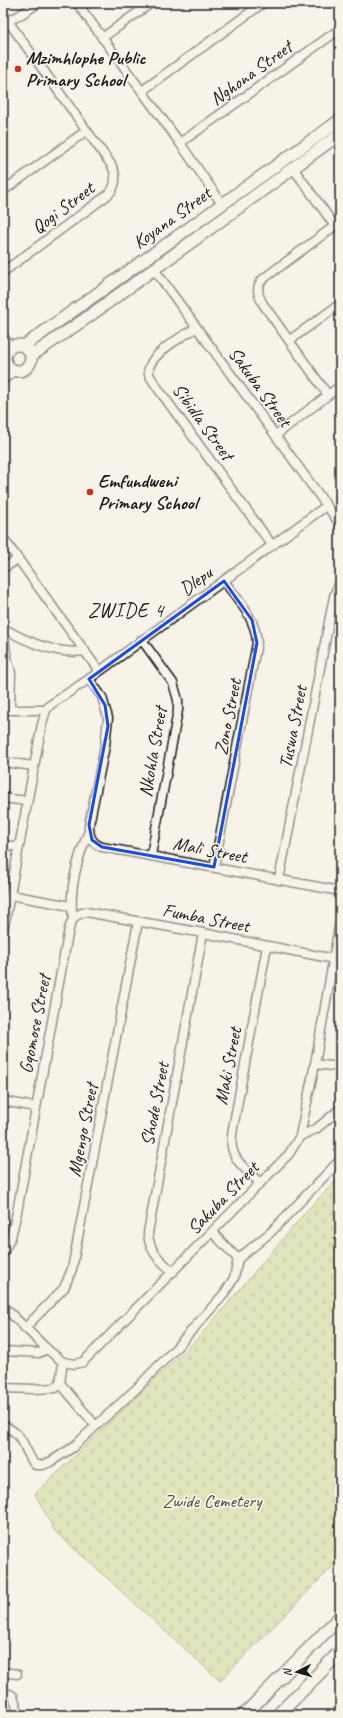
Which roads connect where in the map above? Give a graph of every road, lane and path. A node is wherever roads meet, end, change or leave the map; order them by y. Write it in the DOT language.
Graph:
graph roads {
  1 [pos="38,3"];
  2 [pos="77,3"];
  3 [pos="151,3"];
  4 [pos="263,3"];
  5 [pos="4,18"];
  6 [pos="340,29"];
  7 [pos="102,38"];
  8 [pos="142,91"];
  9 [pos="340,120"];
  10 [pos="86,131"];
  11 [pos="340,134"];
  12 [pos="180,143"];
  13 [pos="293,168"];
  14 [pos="3,191"];
  15 [pos="222,204"];
  16 [pos="337,224"];
  17 [pos="154,269"];
  18 [pos="3,272"];
  19 [pos="340,304"];
  20 [pos="196,328"];
  21 [pos="3,337"];
  22 [pos="290,340"];
  23 [pos="11,346"];
  24 [pos="24,346"];
  25 [pos="31,356"];
  26 [pos="7,366"];
  27 [pos="3,378"];
  28 [pos="340,386"];
  29 [pos="328,395"];
  30 [pos="276,435"];
  31 [pos="326,506"];
  32 [pos="340,524"];
  33 [pos="3,538"];
  34 [pos="272,545"];
  35 [pos="18,559"];
  36 [pos="7,566"];
  37 [pos="224,581"];
  38 [pos="340,582"];
  39 [pos="3,628"];
  40 [pos="142,640"];
  41 [pos="85,651"];
  42 [pos="99,671"];
  43 [pos="89,679"];
  44 [pos="7,709"];
  45 [pos="46,710"];
  46 [pos="3,762"];
  47 [pos="34,766"];
  48 [pos="3,798"];
  49 [pos="27,801"];
  50 [pos="89,828"];
  51 [pos="3,845"];
  52 [pos="19,847"];
  53 [pos="151,856"];
  54 [pos="214,867"];
  55 [pos="3,878"];
  56 [pos="12,880"];
  57 [pos="279,880"];
  58 [pos="340,891"];
  59 [pos="10,895"];
  60 [pos="70,906"];
  61 [pos="4,914"];
  62 [pos="73,918"];
  63 [pos="340,921"];
  64 [pos="138,922"];
  65 [pos="3,932"];
  66 [pos="203,933"];
  67 [pos="267,946"];
  68 [pos="334,959"];
  69 [pos="315,1064"];
  70 [pos="340,1068"];
  71 [pos="3,1101"];
  72 [pos="35,1107"];
  73 [pos="340,1109"];
  74 [pos="300,1136"];
  75 [pos="340,1160"];
  76 [pos="260,1183"];
  77 [pos="212,1232"];
  78 [pos="3,1253"];
  79 [pos="238,1259"];
  80 [pos="173,1272"];
  81 [pos="5,1311"];
  82 [pos="25,1328"];
  83 [pos="47,1350"];
  84 [pos="3,1351"];
  85 [pos="63,1362"];
  86 [pos="60,1383"];
  87 [pos="3,1388"];
  88 [pos="3,1425"];
  89 [pos="95,1425"];
  90 [pos="340,1617"];
  91 [pos="340,1652"];
  92 [pos="3,1672"];
  93 [pos="17,1674"];
  94 [pos="3,1694"];
  95 [pos="14,1715"];
  96 [pos="244,1715"];
  97 [pos="278,1715"];
  1 -- 5 [label="street"];
  2 -- 7 [label="street"];
  3 -- 7 [label="street"];
  4 -- 8 [label="street"];
  5 -- 10 [label="street, Qogi Street"];
  6 -- 12 [label="street, Nghona Street"];
  7 -- 8 [label="street"];
  8 -- 12 [label="street"];
  9 -- 15 [label="main road, Koyana Street"];
  10 -- 14 [label="street"];
  10 -- 18 [label="street, Qogi Street"];
  11 -- 13 [label="main road, Koyana Street"];
  12 -- 15 [label="street"];
  13 -- 16 [label="street"];
  13 -- 17 [label="main road, Koyana Street"];
  15 -- 24 [label="main road, Koyana Street"];
  16 -- 22 [label="street"];
  17 -- 20 [label="street, Sakuba Street"];
  17 -- 25 [label="main road, Koyana Street"];
  19 -- 22 [label="street"];
  20 -- 30 [label="street, Sakuba Street"];
  20 -- 34 [label="street, Sibidla Street"];
  21 -- 23 [label="street"];
  22 -- 29 [label="street"];
  23 -- 24 [label="main road"];
  23 -- 26 [label="main road"];
  24 -- 25 [label="main road"];
  25 -- 26 [label="main road, Koyana Street"];
  26 -- 27 [label="main road, Koyana Street"];
  28 -- 29 [label="street"];
  29 -- 30 [label="street"];
  30 -- 31 [label="street, Sakuba Street"];
  31 -- 32 [label="street, Sakuba Street"];
  31 -- 34 [label="street, Dlepu"];
  33 -- 35 [label="street"];
  34 -- 37 [label="street, Dlepu"];
  35 -- 36 [label="street"];
  35 -- 41 [label="street"];
  37 -- 40 [label="street, Dlepu"];
  37 -- 54 [label="street, Zono Street"];
  38 -- 57 [label="street, Tuswa Street"];
  39 -- 41 [label="street"];
  39 -- 44 [label="street"];
  40 -- 42 [label="street, Dlepu"];
  40 -- 53 [label="street, Nkohla Street"];
  41 -- 42 [label="street"];
  42 -- 43 [label="street, Dlepu"];
  43 -- 45 [label="street, Dlepu"];
  43 -- 50 [label="street"];
  44 -- 45 [label="street"];
  45 -- 47 [label="street"];
  46 -- 47 [label="street"];
  47 -- 49 [label="street"];
  48 -- 49 [label="street"];
  49 -- 52 [label="street"];
  50 -- 53 [label="street, Mali Street"];
  50 -- 60 [label="street"];
  51 -- 52 [label="street"];
  52 -- 56 [label="street"];
  53 -- 54 [label="street, Mali Street"];
  54 -- 57 [label="street, Mali Street"];
  55 -- 56 [label="street"];
  56 -- 59 [label="street"];
  57 -- 58 [label="street, Mali Street"];
  59 -- 60 [label="street"];
  59 -- 61 [label="street"];
  60 -- 62 [label="street"];
  61 -- 65 [label="street"];
  62 -- 64 [label="street, Fumba Street"];
  62 -- 72 [label="street, Gqomose Street"];
  63 -- 68 [label="street, Sakuba Street"];
  64 -- 66 [label="street, Fumba Street"];
  64 -- 82 [label="street, Mgengo Street"];
  66 -- 67 [label="street, Fumba Street"];
  66 -- 80 [label="street, Shode Street"];
  67 -- 68 [label="street, Fumba Street"];
  67 -- 76 [label="street, Maki Street"];
  68 -- 69 [label="street, Sakuba Street"];
  69 -- 70 [label="street"];
  69 -- 74 [label="street, Sakuba Street"];
  71 -- 72 [label="street"];
  72 -- 78 [label="street, Gqomose Street"];
  73 -- 74 [label="street"];
  74 -- 76 [label="street, Sakuba Street"];
  75 -- 79 [label="street"];
  76 -- 77 [label="street, Sakuba Street"];
  77 -- 79 [label="street"];
  77 -- 80 [label="street, Sakuba Street"];
  79 -- 89 [label="street"];
  80 -- 85 [label="street, Sakuba Street"];
  81 -- 82 [label="street"];
  82 -- 83 [label="street"];
  83 -- 84 [label="street"];
  83 -- 85 [label="street"];
  85 -- 86 [label="street"];
  86 -- 87 [label="street"];
  86 -- 89 [label="street"];
  88 -- 89 [label="street"];
  90 -- 96 [label="main road"];
  91 -- 97 [label="main road"];
  92 -- 93 [label="street"];
  94 -- 95 [label="street"];
}
